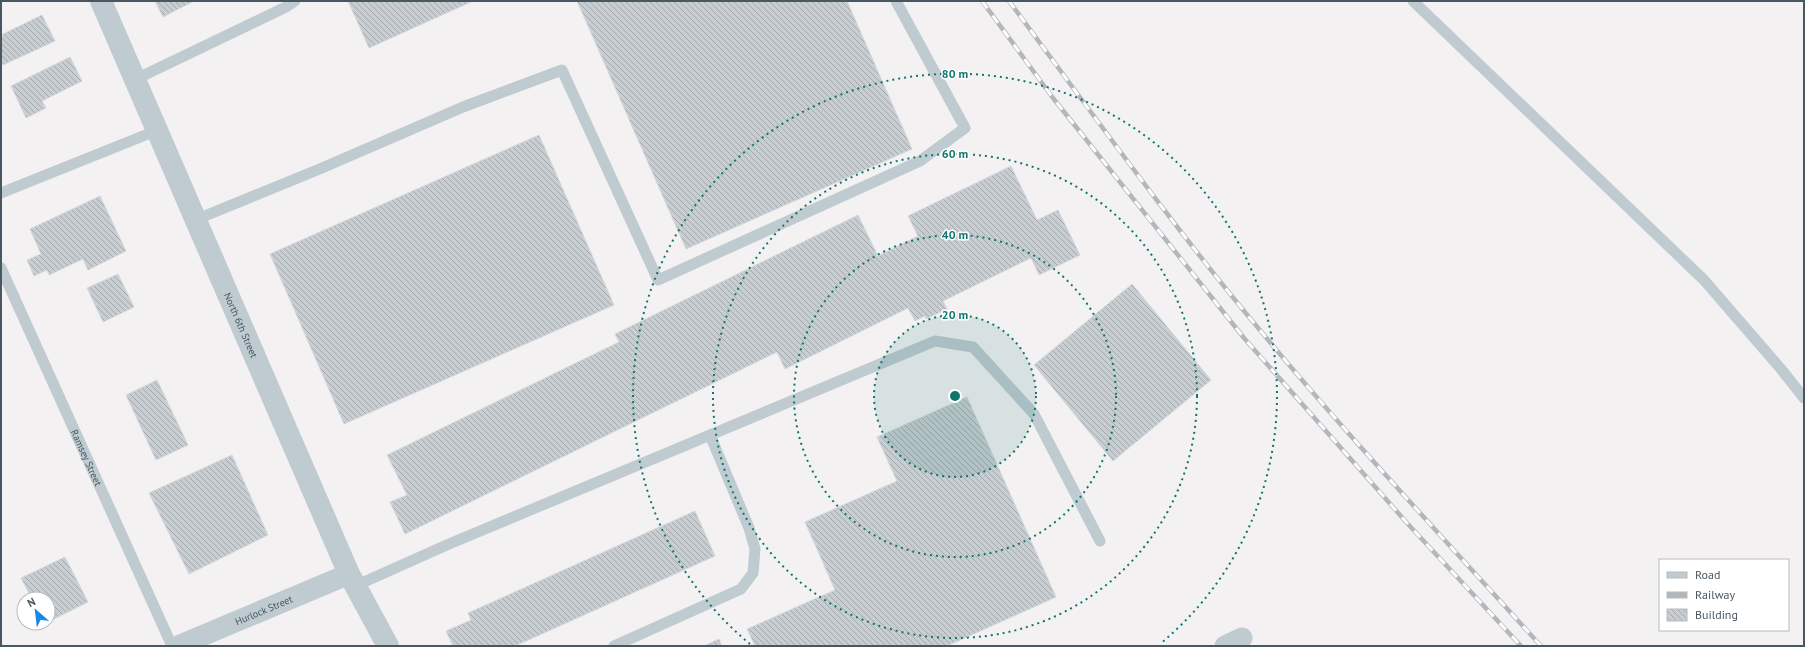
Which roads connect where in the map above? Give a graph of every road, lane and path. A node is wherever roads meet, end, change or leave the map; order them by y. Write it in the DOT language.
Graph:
graph roads {
  1 [pos="101,1"];
  2 [pos="295,1"];
  3 [pos="896,1"];
  4 [pos="1413,1"];
  5 [pos="136,79"];
  6 [pos="158,130"];
  7 [pos="1,193"];
  8 [pos="195,220"];
  9 [pos="1,268"];
  10 [pos="1804,398"];
  11 [pos="710,435"];
  12 [pos="1100,541"];
  13 [pos="352,580"];
  14 [pos="172,646"];
  15 [pos="178,646"];
  16 [pos="388,646"];
  17 [pos="614,646"];
  1 -- 5 [label="street, North 6th Street"];
  2 -- 5 [label="lane"];
  3 -- 8 [label="lane"];
  4 -- 10 [label="lane"];
  5 -- 6 [label="street, North 6th Street"];
  6 -- 7 [label="lane"];
  6 -- 8 [label="street, North 6th Street"];
  8 -- 13 [label="street, North 6th Street"];
  9 -- 14 [label="lane, Ramsey Street"];
  11 -- 12 [label="lane"];
  11 -- 13 [label="lane"];
  11 -- 17 [label="lane"];
  13 -- 15 [label="street, Hurlock Street"];
  13 -- 16 [label="street, North 6th Street"];
}
